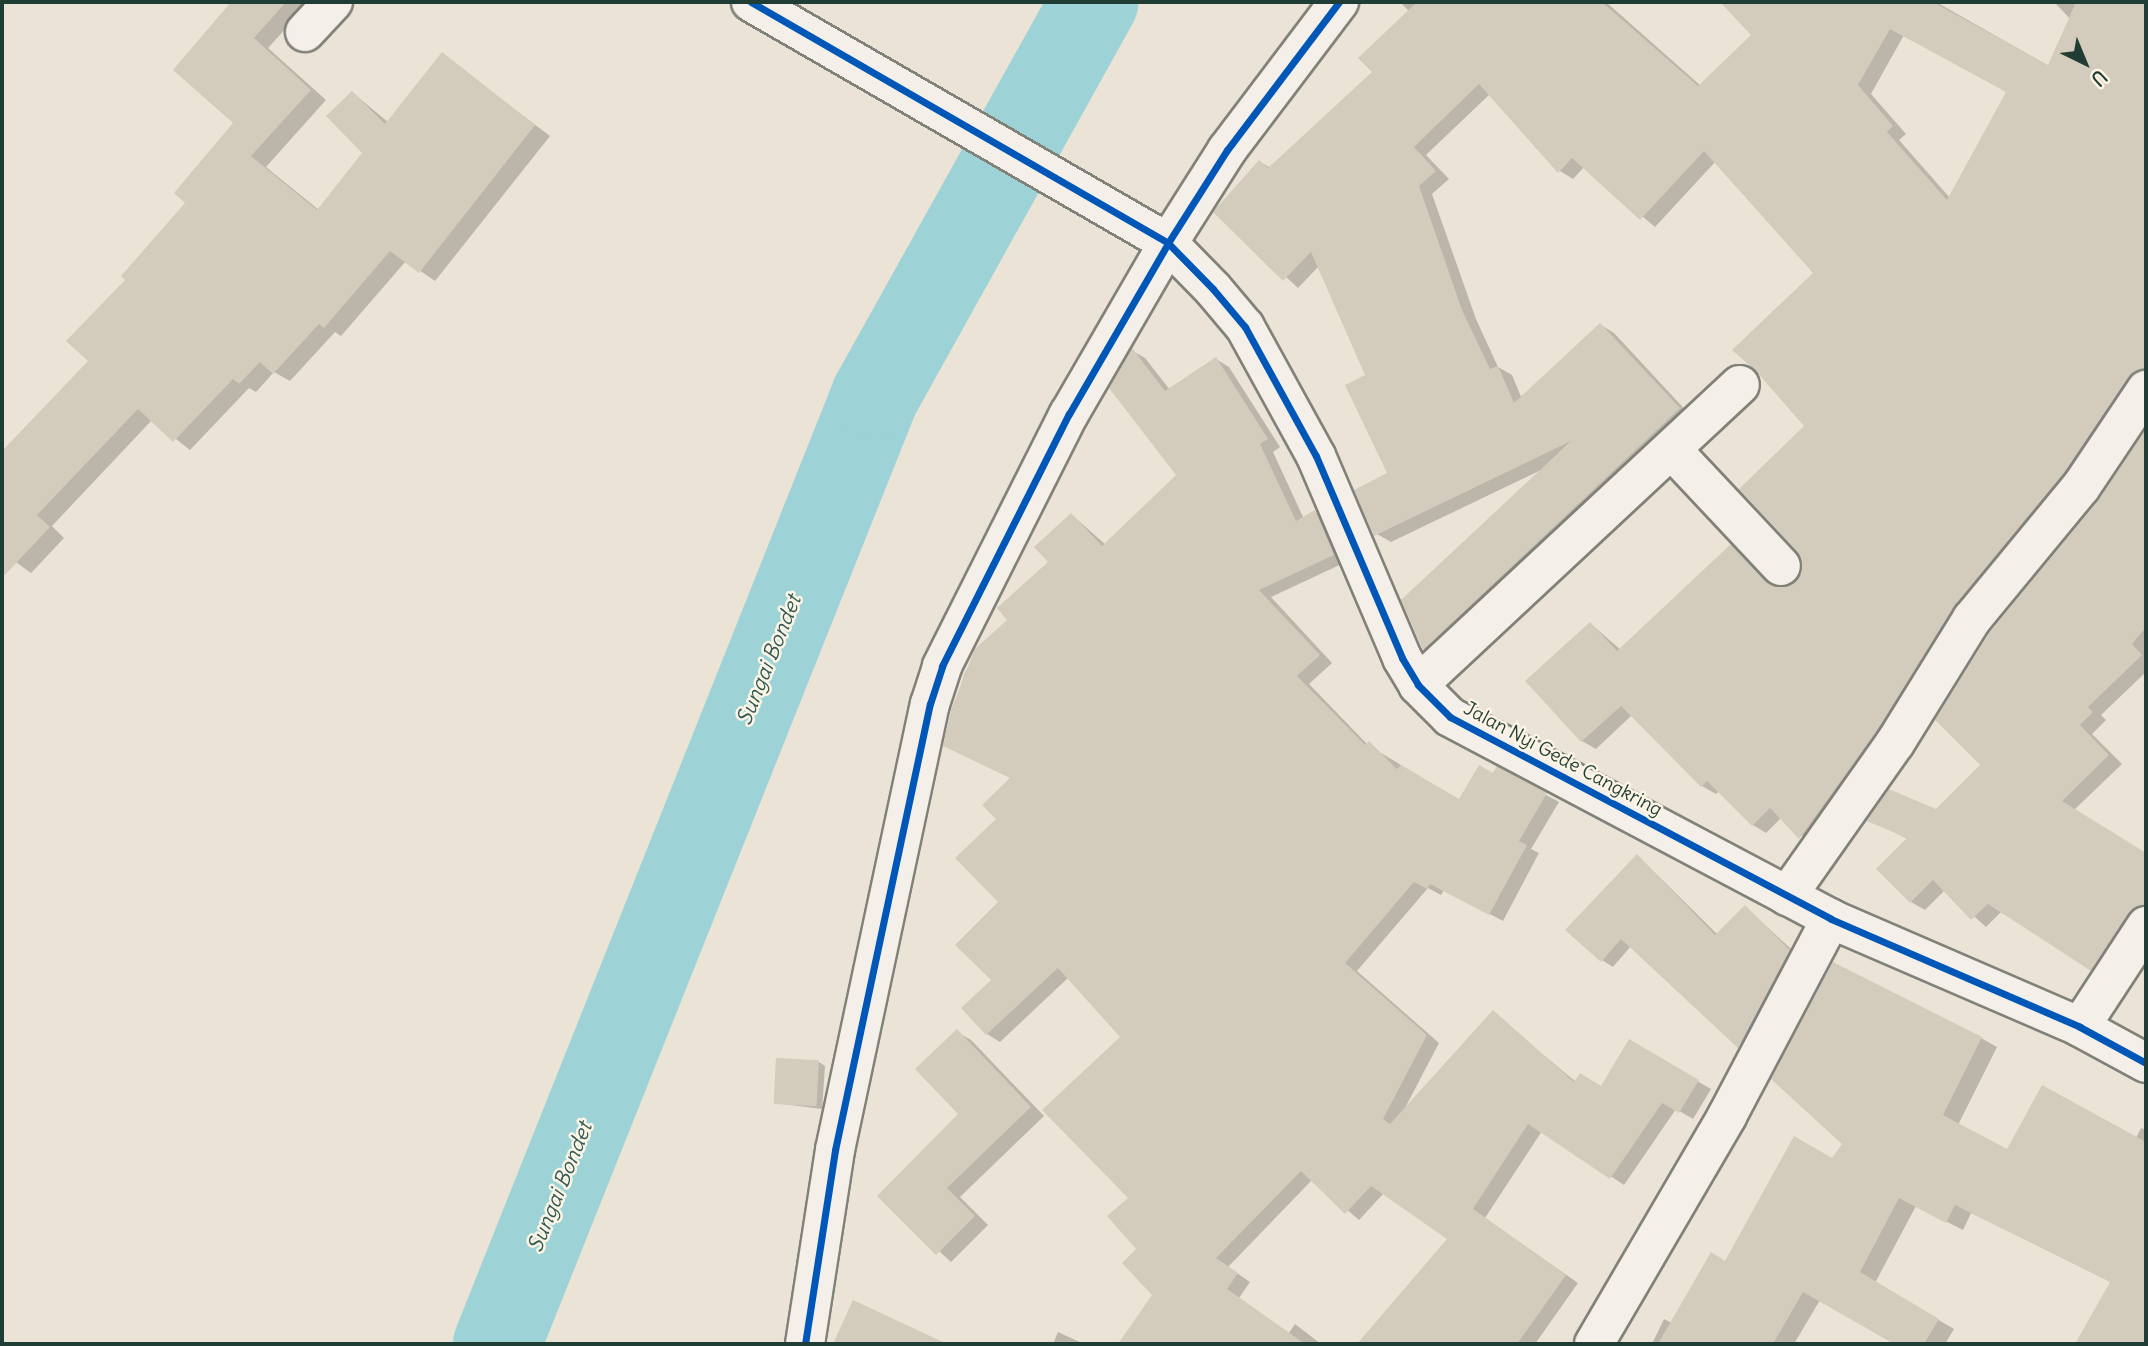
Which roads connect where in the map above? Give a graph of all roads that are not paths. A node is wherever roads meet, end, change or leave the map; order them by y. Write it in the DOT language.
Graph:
graph roads {
  1 [pos="332,2"];
  2 [pos="751,2"];
  3 [pos="1339,2"];
  4 [pos="305,32"];
  5 [pos="1168,243"];
  6 [pos="1740,385"];
  7 [pos="2146,390"];
  8 [pos="1672,450"];
  9 [pos="1781,566"];
  10 [pos="1418,685"];
  11 [pos="1787,896"];
  12 [pos="1831,919"];
  13 [pos="2146,926"];
  14 [pos="2080,1027"];
  15 [pos="2146,1063"];
  16 [pos="805,1344"];
  17 [pos="1594,1344"];
  1 -- 4 [label="street"];
  2 -- 5 [label="street, Jalan Nyi Gede Cangkring"];
  3 -- 5 [label="street"];
  5 -- 10 [label="street, Jalan Nyi Gede Cangkring"];
  5 -- 16 [label="street"];
  6 -- 8 [label="street"];
  7 -- 11 [label="street"];
  8 -- 9 [label="street"];
  8 -- 10 [label="street"];
  10 -- 11 [label="street, Jalan Nyi Gede Cangkring"];
  11 -- 12 [label="street, Jalan Nyi Gede Cangkring"];
  12 -- 14 [label="street, Jalan Nyi Gede Cangkring"];
  12 -- 17 [label="street"];
  13 -- 14 [label="street"];
  14 -- 15 [label="street, Jalan Nyi Gede Cangkring"];
}
